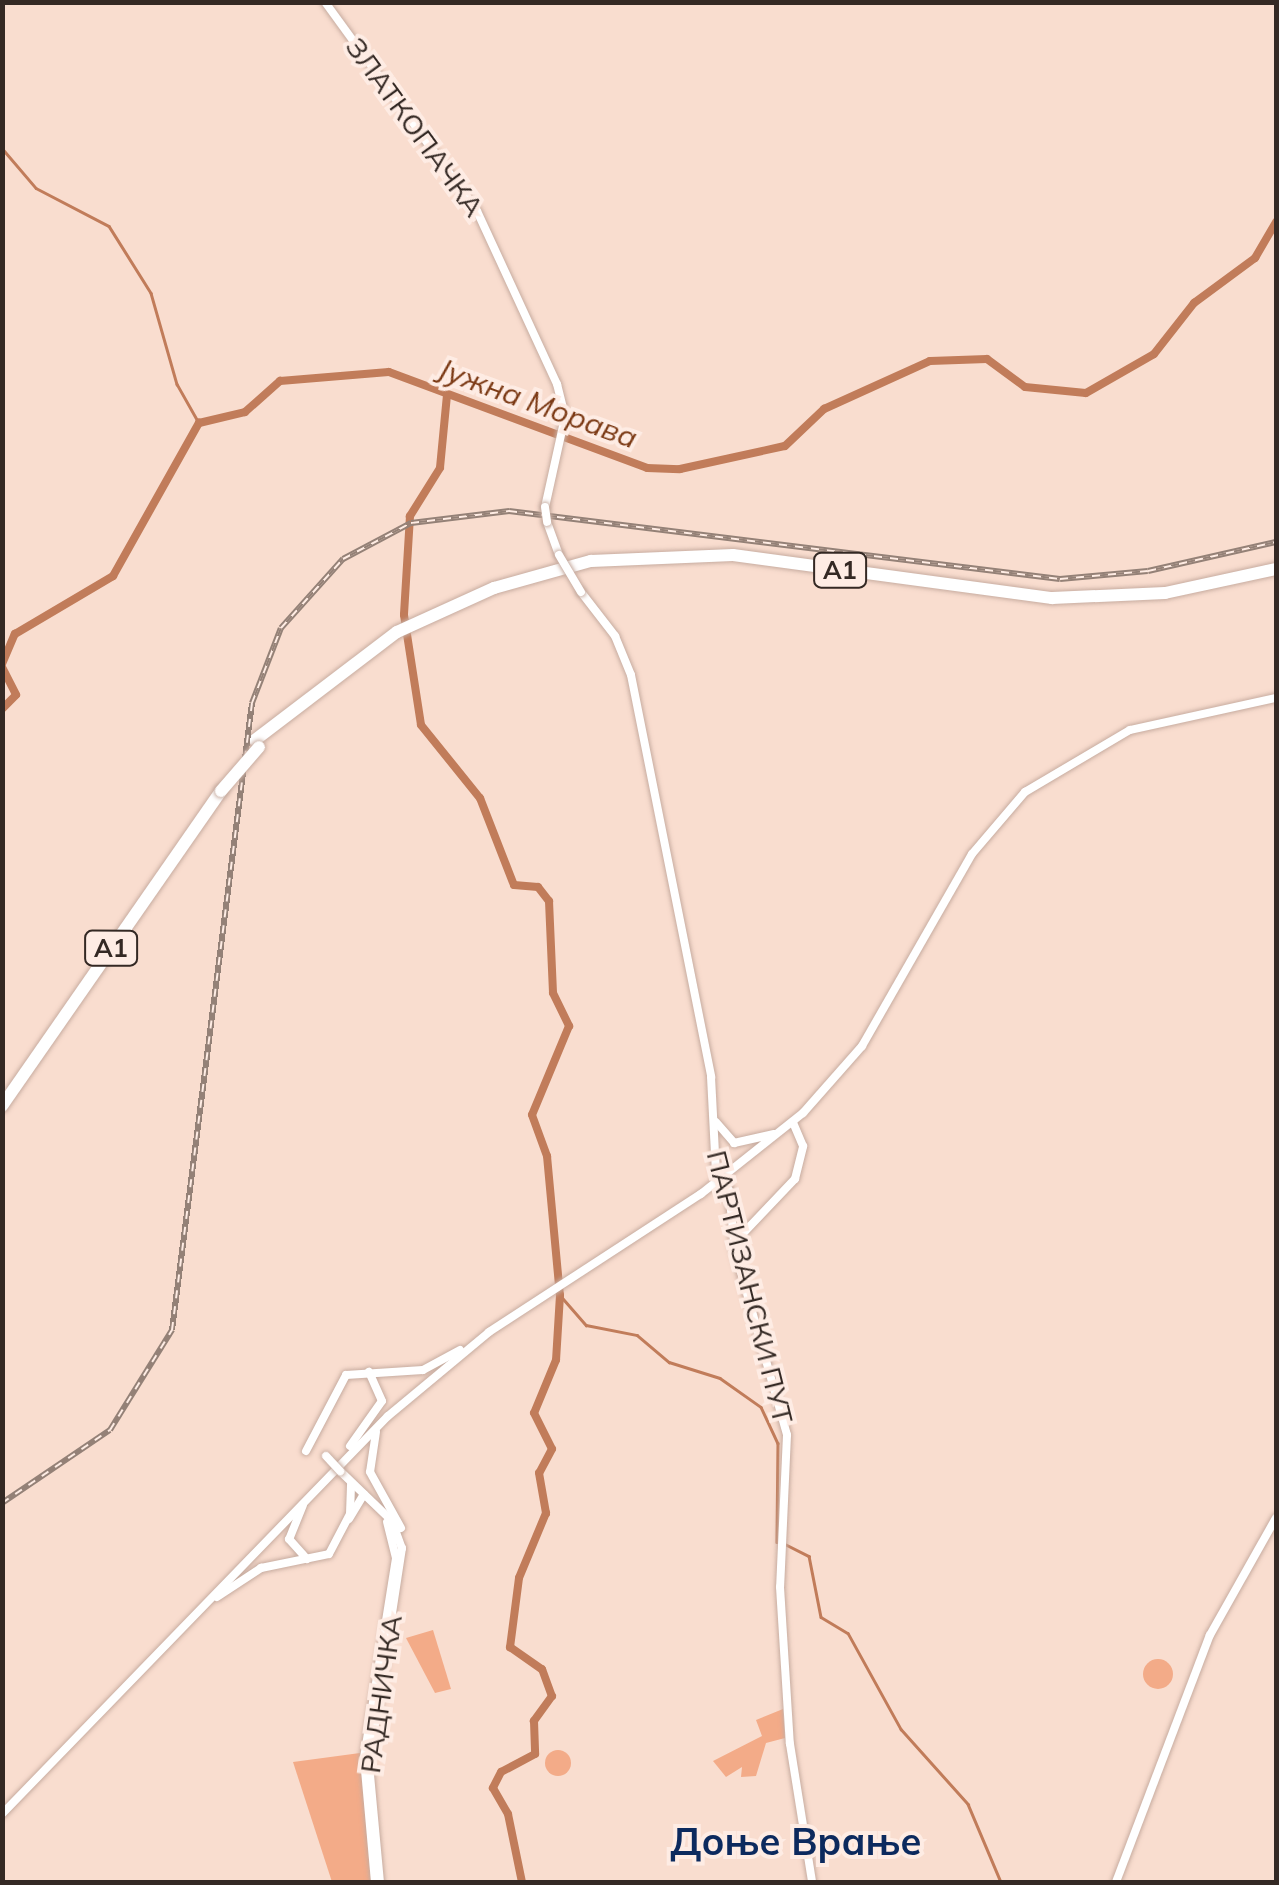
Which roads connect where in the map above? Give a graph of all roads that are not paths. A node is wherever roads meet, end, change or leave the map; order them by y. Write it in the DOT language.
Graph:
graph roads {
  1 [pos="324,2"];
  2 [pos="565,421"];
  3 [pos="1276,569"];
  4 [pos="1276,578"];
  5 [pos="413,627"];
  6 [pos="1276,698"];
  7 [pos="221,785"];
  8 [pos="2,1092"];
  9 [pos="2,1106"];
  10 [pos="714,1118"];
  11 [pos="793,1123"];
  12 [pos="784,1132"];
  13 [pos="776,1138"];
  14 [pos="798,1138"];
  15 [pos="733,1143"];
  16 [pos="712,1157"];
  17 [pos="731,1172"];
  18 [pos="751,1223"];
  19 [pos="733,1225"];
  20 [pos="733,1244"];
  21 [pos="489,1332"];
  22 [pos="360,1370"];
  23 [pos="403,1403"];
  24 [pos="316,1436"];
  25 [pos="306,1451"];
  26 [pos="345,1456"];
  27 [pos="350,1481"];
  28 [pos="312,1489"];
  29 [pos="364,1494"];
  30 [pos="356,1513"];
  31 [pos="382,1514"];
  32 [pos="1276,1518"];
  33 [pos="346,1523"];
  34 [pos="402,1555"];
  35 [pos="314,1560"];
  36 [pos="197,1610"];
  37 [pos="2,1814"];
  38 [pos="378,1882"];
  39 [pos="812,1882"];
  40 [pos="1116,1882"];
  1 -- 2 [label="main road, ЗЛАТКОПАЧКА"];
  2 -- 10 [label="main road, ПАРТИЗАНСКИ ПУТ, bridge"];
  3 -- 5 [label="highway, A1"];
  4 -- 5 [label="highway, A1"];
  5 -- 7 [label="highway, A1, bridge"];
  6 -- 11 [label="main road"];
  7 -- 8 [label="highway, A1"];
  7 -- 9 [label="highway, A1"];
  10 -- 15 [label="main road"];
  10 -- 16 [label="main road, ПАРТИЗАНСКИ ПУТ"];
  11 -- 12 [label="main road"];
  11 -- 14 [label="main road"];
  12 -- 13 [label="main road"];
  12 -- 15 [label="main road"];
  13 -- 14 [label="main road"];
  13 -- 17 [label="main road"];
  14 -- 18 [label="main road"];
  15 -- 16 [label="main road"];
  15 -- 17 [label="main road"];
  16 -- 19 [label="main road, ПАРТИЗАНСКИ ПУТ, bridge"];
  17 -- 21 [label="main road"];
  18 -- 19 [label="main road"];
  18 -- 20 [label="main road"];
  19 -- 20 [label="main road, ПАРТИЗАНСКИ ПУТ"];
  20 -- 39 [label="main road, ПАРТИЗАНСКИ ПУТ"];
  21 -- 22 [label="main road"];
  21 -- 23 [label="main road"];
  22 -- 24 [label="main road"];
  22 -- 26 [label="main road"];
  23 -- 26 [label="main road"];
  23 -- 34 [label="main road"];
  24 -- 25 [label="main road"];
  24 -- 27 [label="main road, bridge"];
  26 -- 28 [label="main road"];
  27 -- 29 [label="main road"];
  27 -- 33 [label="main road"];
  28 -- 35 [label="main road"];
  28 -- 36 [label="main road"];
  29 -- 30 [label="main road"];
  29 -- 31 [label="main road"];
  30 -- 31 [label="main road"];
  30 -- 33 [label="main road"];
  31 -- 34 [label="main road"];
  31 -- 38 [label="main road, РАДНИЧКА"];
  32 -- 40 [label="main road"];
  33 -- 35 [label="main road"];
  34 -- 38 [label="main road, РАДНИЧКА"];
  35 -- 36 [label="main road"];
  36 -- 37 [label="main road"];
}
